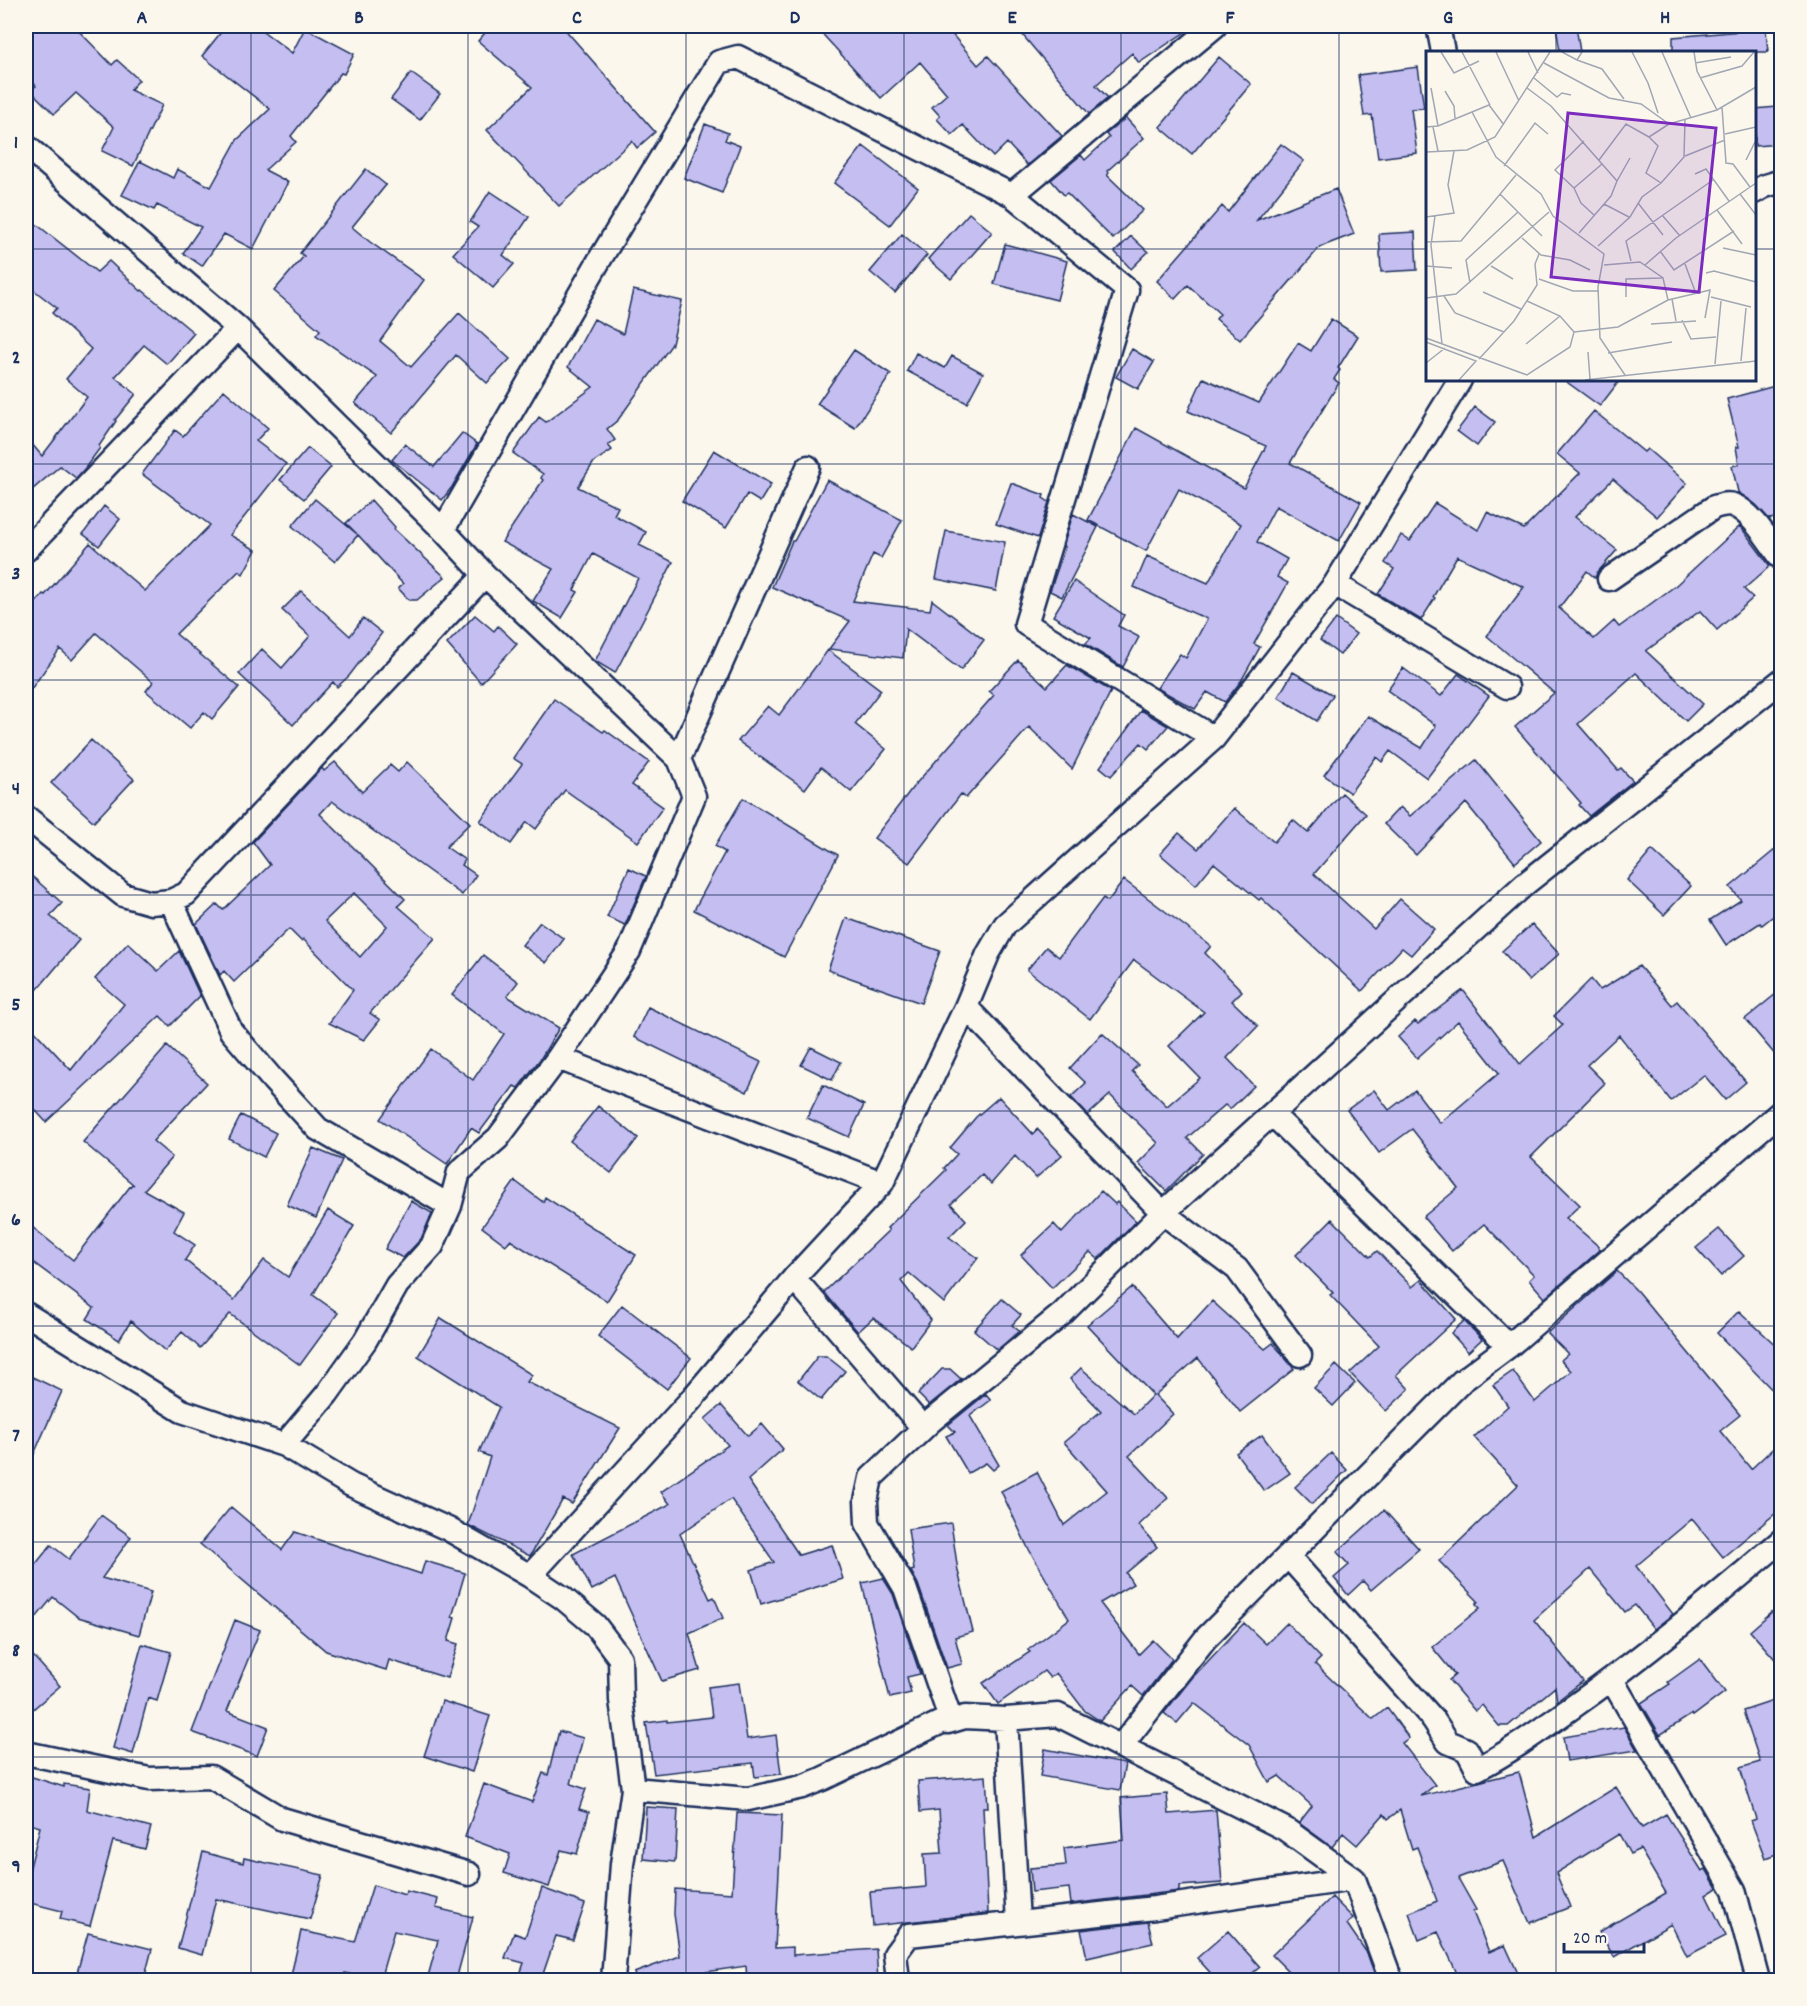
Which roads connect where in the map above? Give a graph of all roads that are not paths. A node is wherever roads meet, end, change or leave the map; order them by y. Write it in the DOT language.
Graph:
graph roads {
  1 [pos="1215,26"];
  2 [pos="1438,26"];
  3 [pos="1443,51"];
  4 [pos="26,146"];
  5 [pos="1782,181"];
  6 [pos="1756,191"];
  7 [pos="1012,195"];
  8 [pos="238,328"];
  9 [pos="1461,381"];
  10 [pos="808,467"];
  11 [pos="443,530"];
  12 [pos="26,550"];
  13 [pos="1782,559"];
  14 [pos="485,575"];
  15 [pos="1609,579"];
  16 [pos="1335,584"];
  17 [pos="1782,680"];
  18 [pos="1507,687"];
  19 [pos="1214,738"];
  20 [pos="679,759"];
  21 [pos="26,817"];
  22 [pos="171,901"];
  23 [pos="966,1007"];
  24 [pos="558,1059"];
  25 [pos="1782,1111"];
  26 [pos="1272,1113"];
  27 [pos="882,1183"];
  28 [pos="450,1206"];
  29 [pos="1163,1213"];
  30 [pos="794,1278"];
  31 [pos="26,1314"];
  32 [pos="1509,1347"];
  33 [pos="1300,1355"];
  34 [pos="923,1428"];
  35 [pos="284,1445"];
  36 [pos="1782,1540"];
  37 [pos="1288,1556"];
  38 [pos="530,1576"];
  39 [pos="1612,1680"];
  40 [pos="950,1718"];
  41 [pos="1006,1719"];
  42 [pos="1120,1746"];
  43 [pos="26,1753"];
  44 [pos="633,1789"];
  45 [pos="469,1874"];
  46 [pos="1354,1879"];
  47 [pos="1018,1922"];
  48 [pos="613,1980"];
  49 [pos="898,1980"];
  50 [pos="1392,1980"];
  51 [pos="1758,1980"];
  1 -- 7 [label="street"];
  2 -- 3 [label="street"];
  4 -- 8 [label="street"];
  5 -- 6 [label="street"];
  7 -- 11 [label="street"];
  7 -- 19 [label="street"];
  8 -- 11 [label="street"];
  8 -- 12 [label="street"];
  9 -- 16 [label="street"];
  10 -- 20 [label="street"];
  11 -- 14 [label="street"];
  13 -- 15 [label="street"];
  14 -- 20 [label="street"];
  14 -- 22 [label="street"];
  16 -- 18 [label="street"];
  16 -- 19 [label="street"];
  17 -- 26 [label="street"];
  19 -- 23 [label="street"];
  20 -- 24 [label="street"];
  21 -- 22 [label="street"];
  22 -- 28 [label="street"];
  23 -- 27 [label="street"];
  23 -- 29 [label="street"];
  24 -- 27 [label="street"];
  24 -- 28 [label="street"];
  25 -- 32 [label="street"];
  26 -- 29 [label="street"];
  26 -- 32 [label="street"];
  27 -- 30 [label="street"];
  28 -- 35 [label="street"];
  29 -- 33 [label="street"];
  29 -- 34 [label="street"];
  30 -- 34 [label="street"];
  30 -- 38 [label="street"];
  31 -- 35 [label="street"];
  32 -- 37 [label="street"];
  34 -- 40 [label="street"];
  35 -- 38 [label="street"];
  36 -- 39 [label="street"];
  37 -- 39 [label="street"];
  37 -- 42 [label="street"];
  38 -- 44 [label="street"];
  39 -- 51 [label="street"];
  40 -- 41 [label="street"];
  40 -- 44 [label="street"];
  41 -- 42 [label="street"];
  41 -- 47 [label="street"];
  42 -- 46 [label="street"];
  43 -- 45 [label="street"];
  44 -- 48 [label="street"];
  46 -- 47 [label="street"];
  46 -- 50 [label="street"];
  47 -- 49 [label="street"];
}
